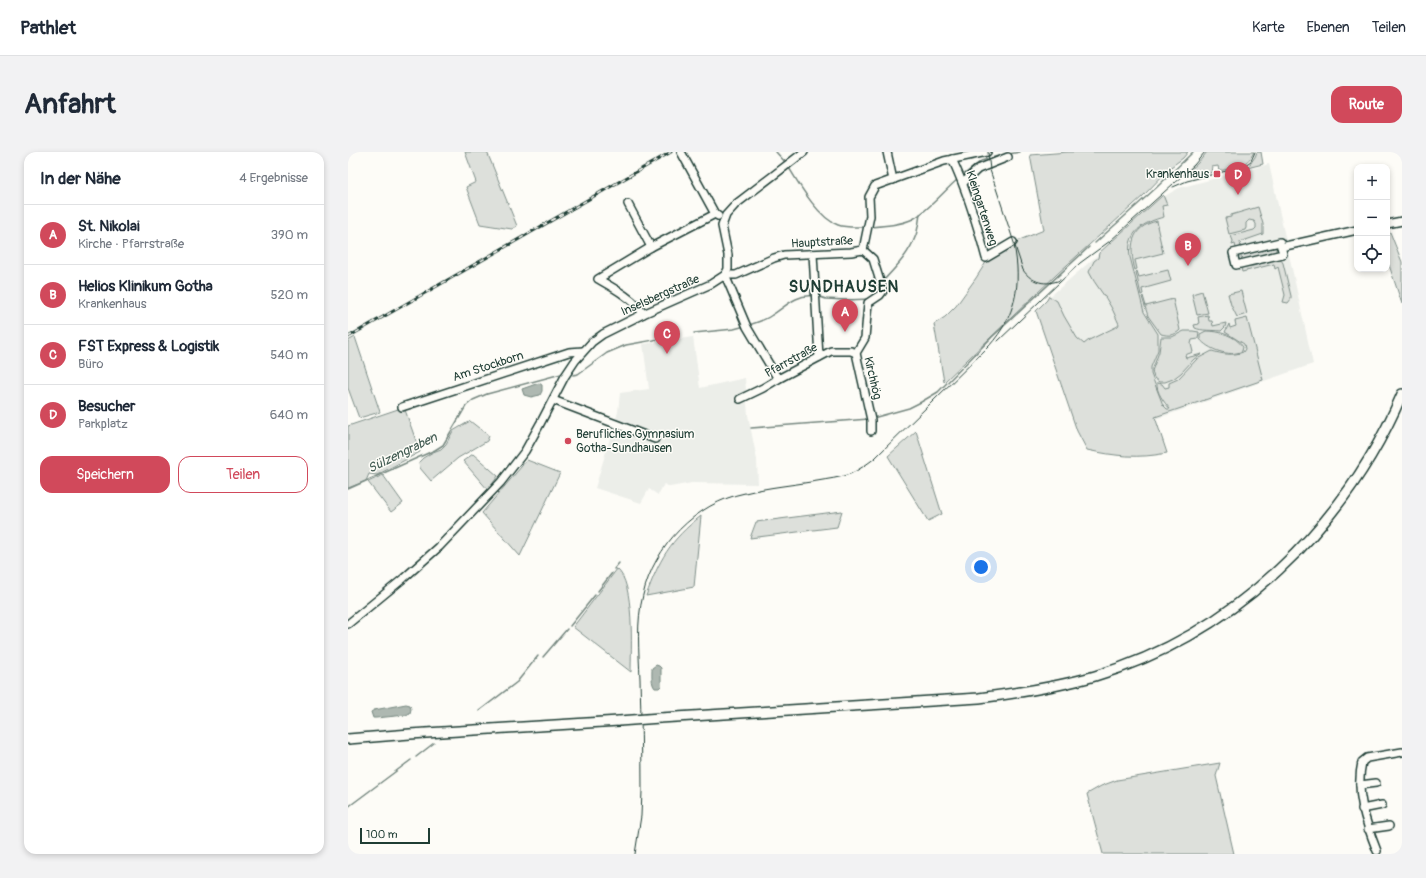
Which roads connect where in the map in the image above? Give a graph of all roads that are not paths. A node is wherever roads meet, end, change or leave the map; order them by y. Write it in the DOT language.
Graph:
graph roads {
  1 [pos="681,152"];
  2 [pos="804,152"];
  3 [pos="887,152"];
  4 [pos="985,152"];
  5 [pos="1008,157"];
  6 [pos="952,159"];
  7 [pos="962,179"];
  8 [pos="893,180"];
  9 [pos="628,204"];
  10 [pos="715,214"];
  11 [pos="724,218"];
  12 [pos="1402,222"];
  13 [pos="1390,224"];
  14 [pos="1354,231"];
  15 [pos="1014,242"];
  16 [pos="651,247"];
  17 [pos="1281,248"];
  18 [pos="863,250"];
  19 [pos="813,254"];
  20 [pos="725,274"];
  21 [pos="643,314"];
  22 [pos="583,351"];
  23 [pos="856,353"];
  24 [pos="819,357"];
  25 [pos="778,379"];
  26 [pos="1402,394"];
  27 [pos="740,399"];
  28 [pos="553,400"];
  29 [pos="402,407"];
  30 [pos="871,431"];
  31 [pos="655,439"];
  32 [pos="348,624"];
  33 [pos="348,739"];
  34 [pos="1402,752"];
  35 [pos="1376,783"];
  36 [pos="1360,785"];
  37 [pos="1382,805"];
  38 [pos="1362,808"];
  39 [pos="1389,826"];
  40 [pos="1368,829"];
  41 [pos="1377,851"];
  1 -- 10 [label="street"];
  2 -- 11 [label="street"];
  3 -- 8 [label="street"];
  4 -- 6 [label="street, Hauptstraße"];
  5 -- 7 [label="street"];
  6 -- 7 [label="street, Kleingartenweg"];
  6 -- 8 [label="street, Hauptstraße"];
  7 -- 15 [label="street, Kleingartenweg"];
  8 -- 18 [label="street, Hauptstraße"];
  9 -- 16 [label="street"];
  10 -- 11 [label="street"];
  10 -- 16 [label="street"];
  11 -- 20 [label="street"];
  12 -- 13 [label="street"];
  14 -- 17 [label="street"];
  16 -- 21 [label="street"];
  17 -- 17 [label="street"];
  18 -- 19 [label="street, Hauptstraße"];
  18 -- 23 [label="street, Kirchhög"];
  19 -- 20 [label="street, Hauptstraße"];
  19 -- 24 [label="street"];
  20 -- 21 [label="street, Inselsbergstraße"];
  20 -- 25 [label="street"];
  21 -- 22 [label="street, Inselsbergstraße"];
  22 -- 28 [label="street, Inselsbergstraße"];
  22 -- 29 [label="street, Am Stockborn"];
  23 -- 24 [label="street, Pfarrstraße"];
  23 -- 30 [label="street, Kirchhög"];
  24 -- 25 [label="street, Pfarrstraße"];
  25 -- 27 [label="street, Pfarrstraße"];
  26 -- 33 [label="main road, bridge"];
  28 -- 31 [label="street"];
  28 -- 32 [label="street, Inselsbergstraße"];
  34 -- 36 [label="street"];
  35 -- 36 [label="street"];
  36 -- 38 [label="street"];
  37 -- 38 [label="street"];
  38 -- 40 [label="street"];
  39 -- 40 [label="street"];
  40 -- 41 [label="street"];
}
